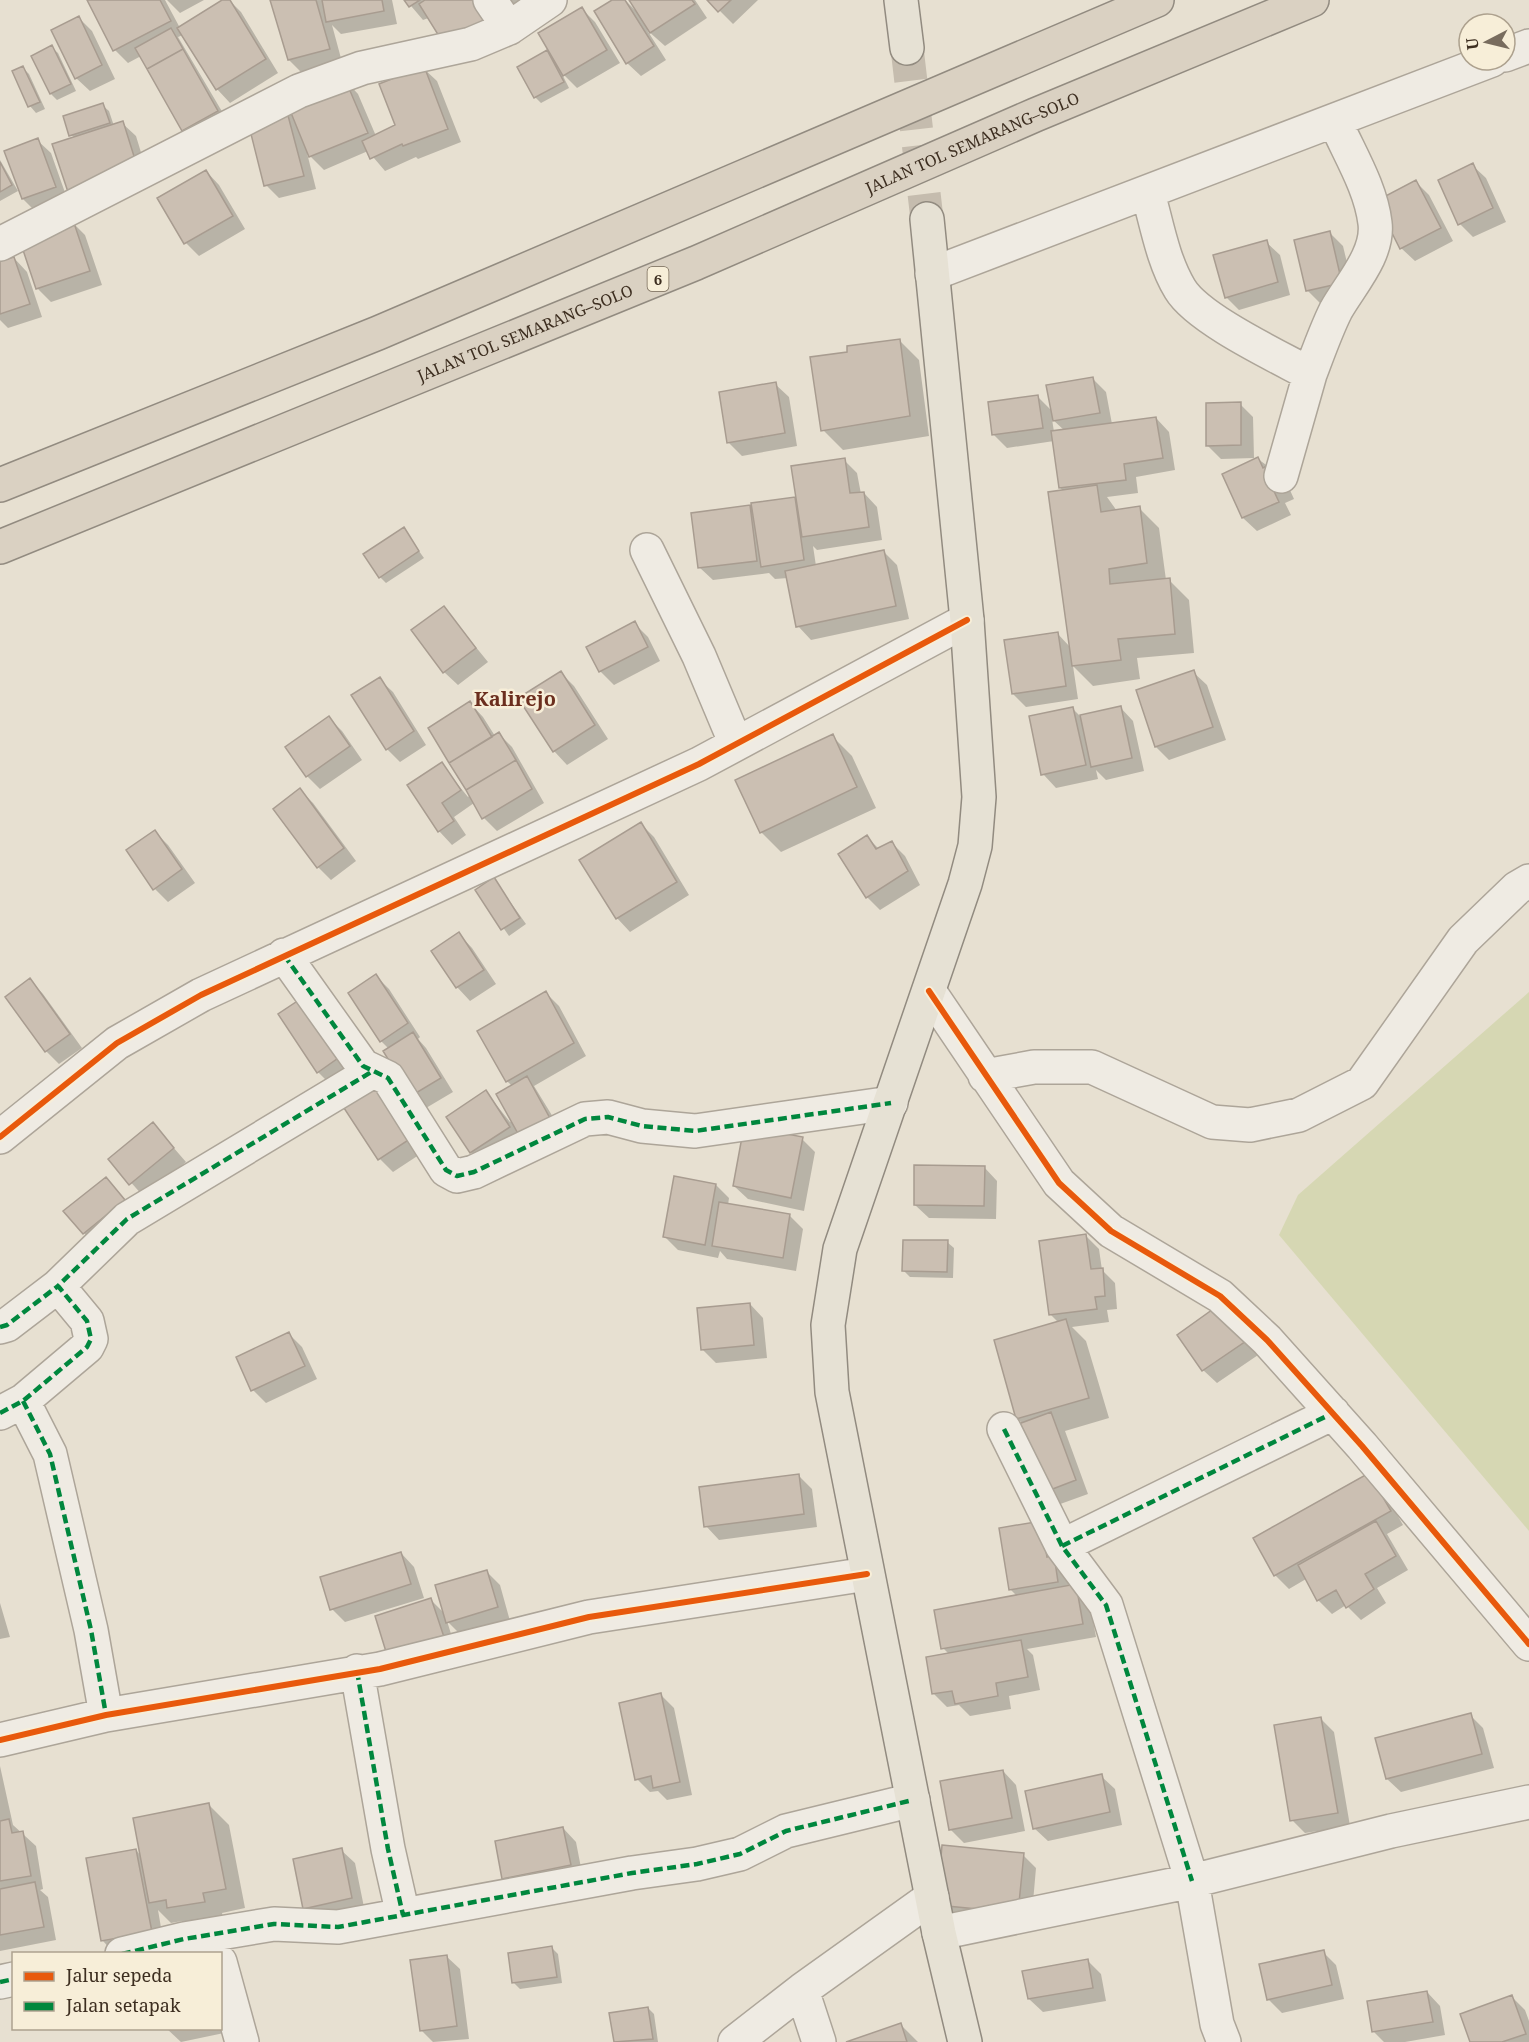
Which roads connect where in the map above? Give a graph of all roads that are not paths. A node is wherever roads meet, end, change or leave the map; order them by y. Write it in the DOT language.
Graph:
graph roads {
  1 [pos="490,0"];
  2 [pos="549,0"];
  3 [pos="901,0"];
  4 [pos="1157,0"];
  5 [pos="1312,0"];
  6 [pos="509,28"];
  7 [pos="907,48"];
  8 [pos="1461,72"];
  9 [pos="1335,121"];
  10 [pos="1148,193"];
  11 [pos="927,219"];
  12 [pos="0,244"];
  13 [pos="932,274"];
  14 [pos="1310,374"];
  15 [pos="1281,476"];
  16 [pos="0,485"];
  17 [pos="0,547"];
  18 [pos="646,550"];
  19 [pos="967,621"];
  20 [pos="736,744"];
  21 [pos="1529,881"];
  22 [pos="284,955"];
  23 [pos="929,991"];
  24 [pos="373,1071"];
  25 [pos="985,1076"];
  26 [pos="891,1103"];
  27 [pos="0,1137"];
  28 [pos="58,1286"];
  29 [pos="0,1327"];
  30 [pos="11,1407"];
  31 [pos="1333,1413"];
  32 [pos="1004,1429"];
  33 [pos="1062,1545"];
  34 [pos="867,1574"];
  35 [pos="1529,1644"];
  36 [pos="357,1671"];
  37 [pos="106,1715"];
  38 [pos="0,1740"];
  39 [pos="913,1800"];
  40 [pos="1529,1802"];
  41 [pos="1192,1881"];
  42 [pos="932,1897"];
  43 [pos="403,1915"];
  44 [pos="939,1933"];
  45 [pos="217,1950"];
  46 [pos="154,1952"];
  47 [pos="222,1968"];
  48 [pos="802,1990"];
  49 [pos="242,2042"];
  50 [pos="735,2042"];
  51 [pos="819,2042"];
  52 [pos="964,2042"];
  53 [pos="1224,2042"];
  1 -- 6 [label="street"];
  2 -- 6 [label="street"];
  3 -- 7 [label="main road"];
  4 -- 16 [label="highway"];
  5 -- 17 [label="highway, JALAN TOL SEMARANG–SOLO / 6"];
  6 -- 12 [label="street"];
  8 -- 9 [label="street"];
  9 -- 10 [label="street"];
  9 -- 14 [label="street"];
  10 -- 13 [label="street"];
  10 -- 14 [label="street"];
  11 -- 13 [label="main road"];
  13 -- 19 [label="main road"];
  14 -- 15 [label="street"];
  18 -- 20 [label="street"];
  19 -- 20 [label="street"];
  19 -- 23 [label="main road"];
  20 -- 22 [label="street"];
  21 -- 25 [label="street"];
  22 -- 24 [label="street"];
  22 -- 27 [label="street"];
  23 -- 25 [label="street"];
  23 -- 26 [label="main road"];
  24 -- 26 [label="street"];
  24 -- 28 [label="street"];
  25 -- 31 [label="street"];
  26 -- 34 [label="main road"];
  28 -- 29 [label="street"];
  28 -- 30 [label="street"];
  30 -- 37 [label="street"];
  31 -- 33 [label="street"];
  31 -- 35 [label="street"];
  32 -- 33 [label="street"];
  33 -- 41 [label="street"];
  34 -- 36 [label="street"];
  34 -- 39 [label="main road"];
  36 -- 37 [label="street"];
  36 -- 43 [label="street"];
  37 -- 38 [label="street"];
  39 -- 42 [label="main road"];
  39 -- 43 [label="street"];
  40 -- 41 [label="street"];
  41 -- 44 [label="street"];
  41 -- 53 [label="street"];
  42 -- 44 [label="main road"];
  42 -- 48 [label="street"];
  43 -- 45 [label="street"];
  44 -- 52 [label="main road"];
  45 -- 46 [label="street"];
  47 -- 49 [label="street"];
  48 -- 50 [label="street"];
  48 -- 51 [label="street"];
}
